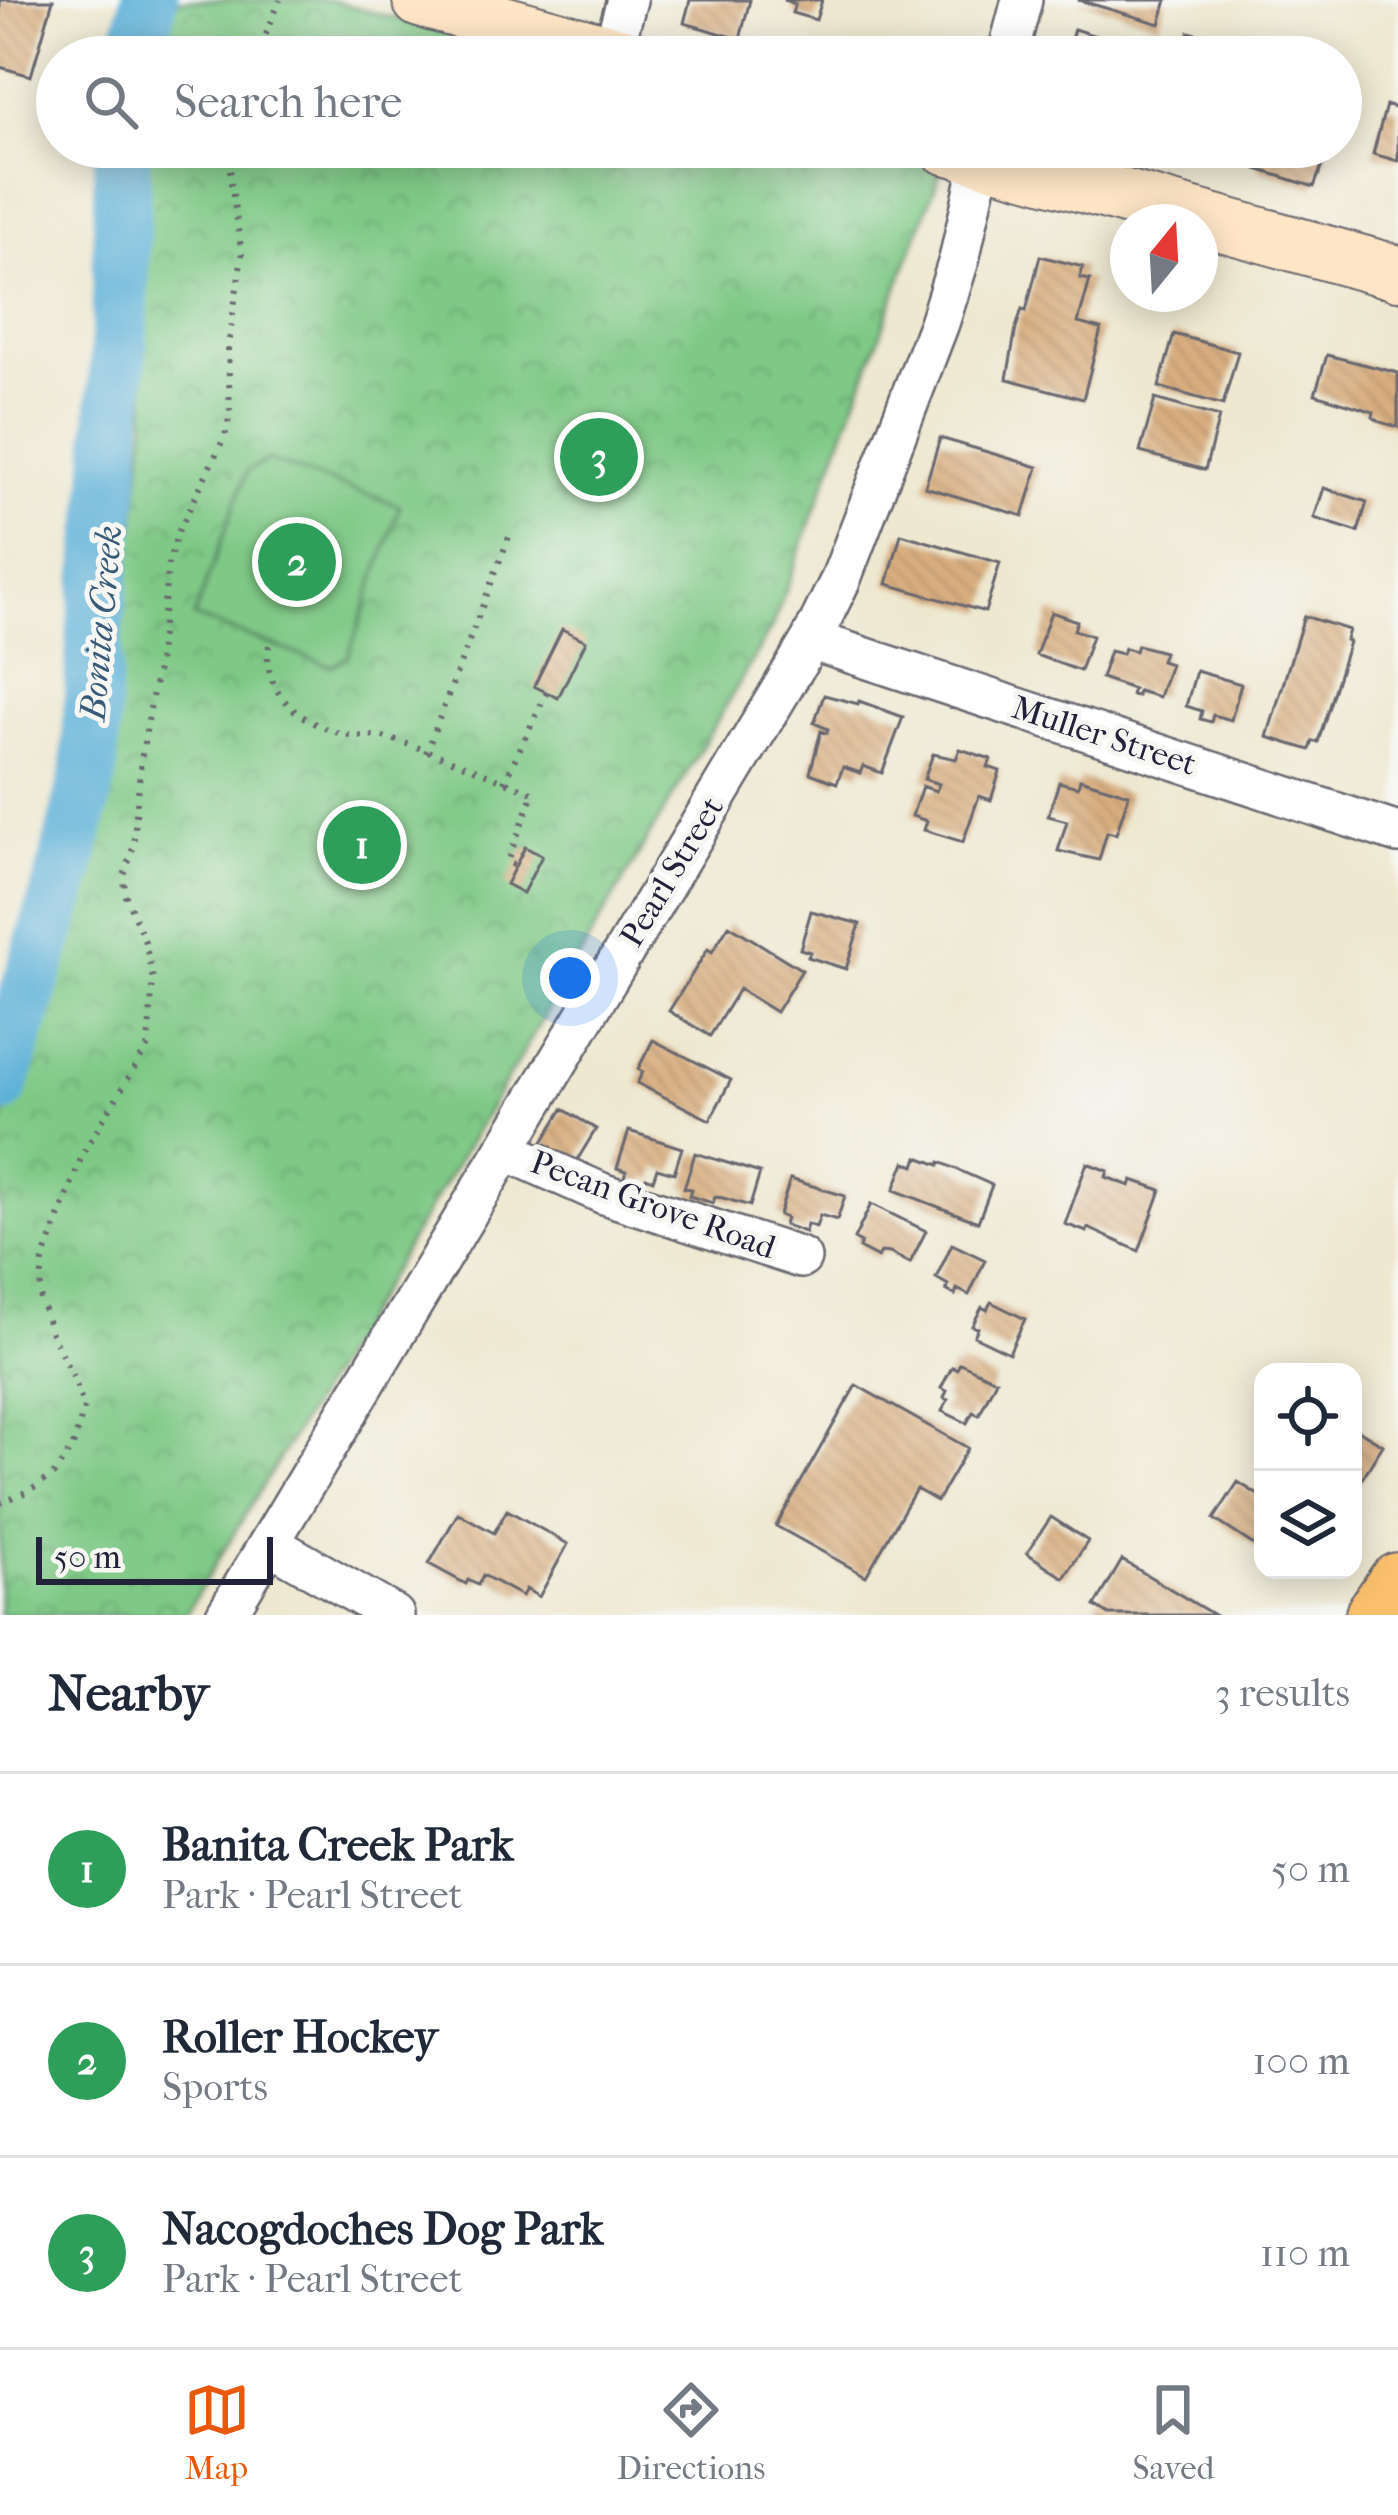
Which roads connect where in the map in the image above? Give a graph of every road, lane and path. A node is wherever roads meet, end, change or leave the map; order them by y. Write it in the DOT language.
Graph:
graph roads {
  1 [pos="280,0"];
  2 [pos="420,0"];
  3 [pos="627,0"];
  4 [pos="1022,0"];
  5 [pos="265,36"];
  6 [pos="550,36"];
  7 [pos="622,36"];
  8 [pos="1013,36"];
  9 [pos="231,168"];
  10 [pos="969,168"];
  11 [pos="1034,168"];
  12 [pos="1398,272"];
  13 [pos="510,534"];
  14 [pos="811,640"];
  15 [pos="269,645"];
  16 [pos="547,692"];
  17 [pos="426,753"];
  18 [pos="504,782"];
  19 [pos="1398,833"];
  20 [pos="516,866"];
  21 [pos="505,1150"];
  22 [pos="801,1258"];
  23 [pos="0,1503"];
  24 [pos="270,1544"];
  25 [pos="1398,1582"];
  26 [pos="226,1615"];
  27 [pos="394,1615"];
  28 [pos="1376,1615"];
  1 -- 5 [label="path"];
  2 -- 6 [label="street"];
  3 -- 7 [label="street"];
  4 -- 8 [label="street"];
  9 -- 23 [label="path"];
  10 -- 14 [label="street, Pearl Street"];
  11 -- 12 [label="street"];
  13 -- 17 [label="path"];
  14 -- 19 [label="street, Muller Street"];
  14 -- 21 [label="street, Pearl Street"];
  15 -- 17 [label="path"];
  16 -- 18 [label="path"];
  17 -- 18 [label="path"];
  18 -- 20 [label="path"];
  21 -- 22 [label="street, Pecan Grove Road"];
  21 -- 24 [label="street, Pearl Street"];
  24 -- 26 [label="street, Pearl Street"];
  24 -- 27 [label="street"];
  25 -- 28 [label="main road"];
}
